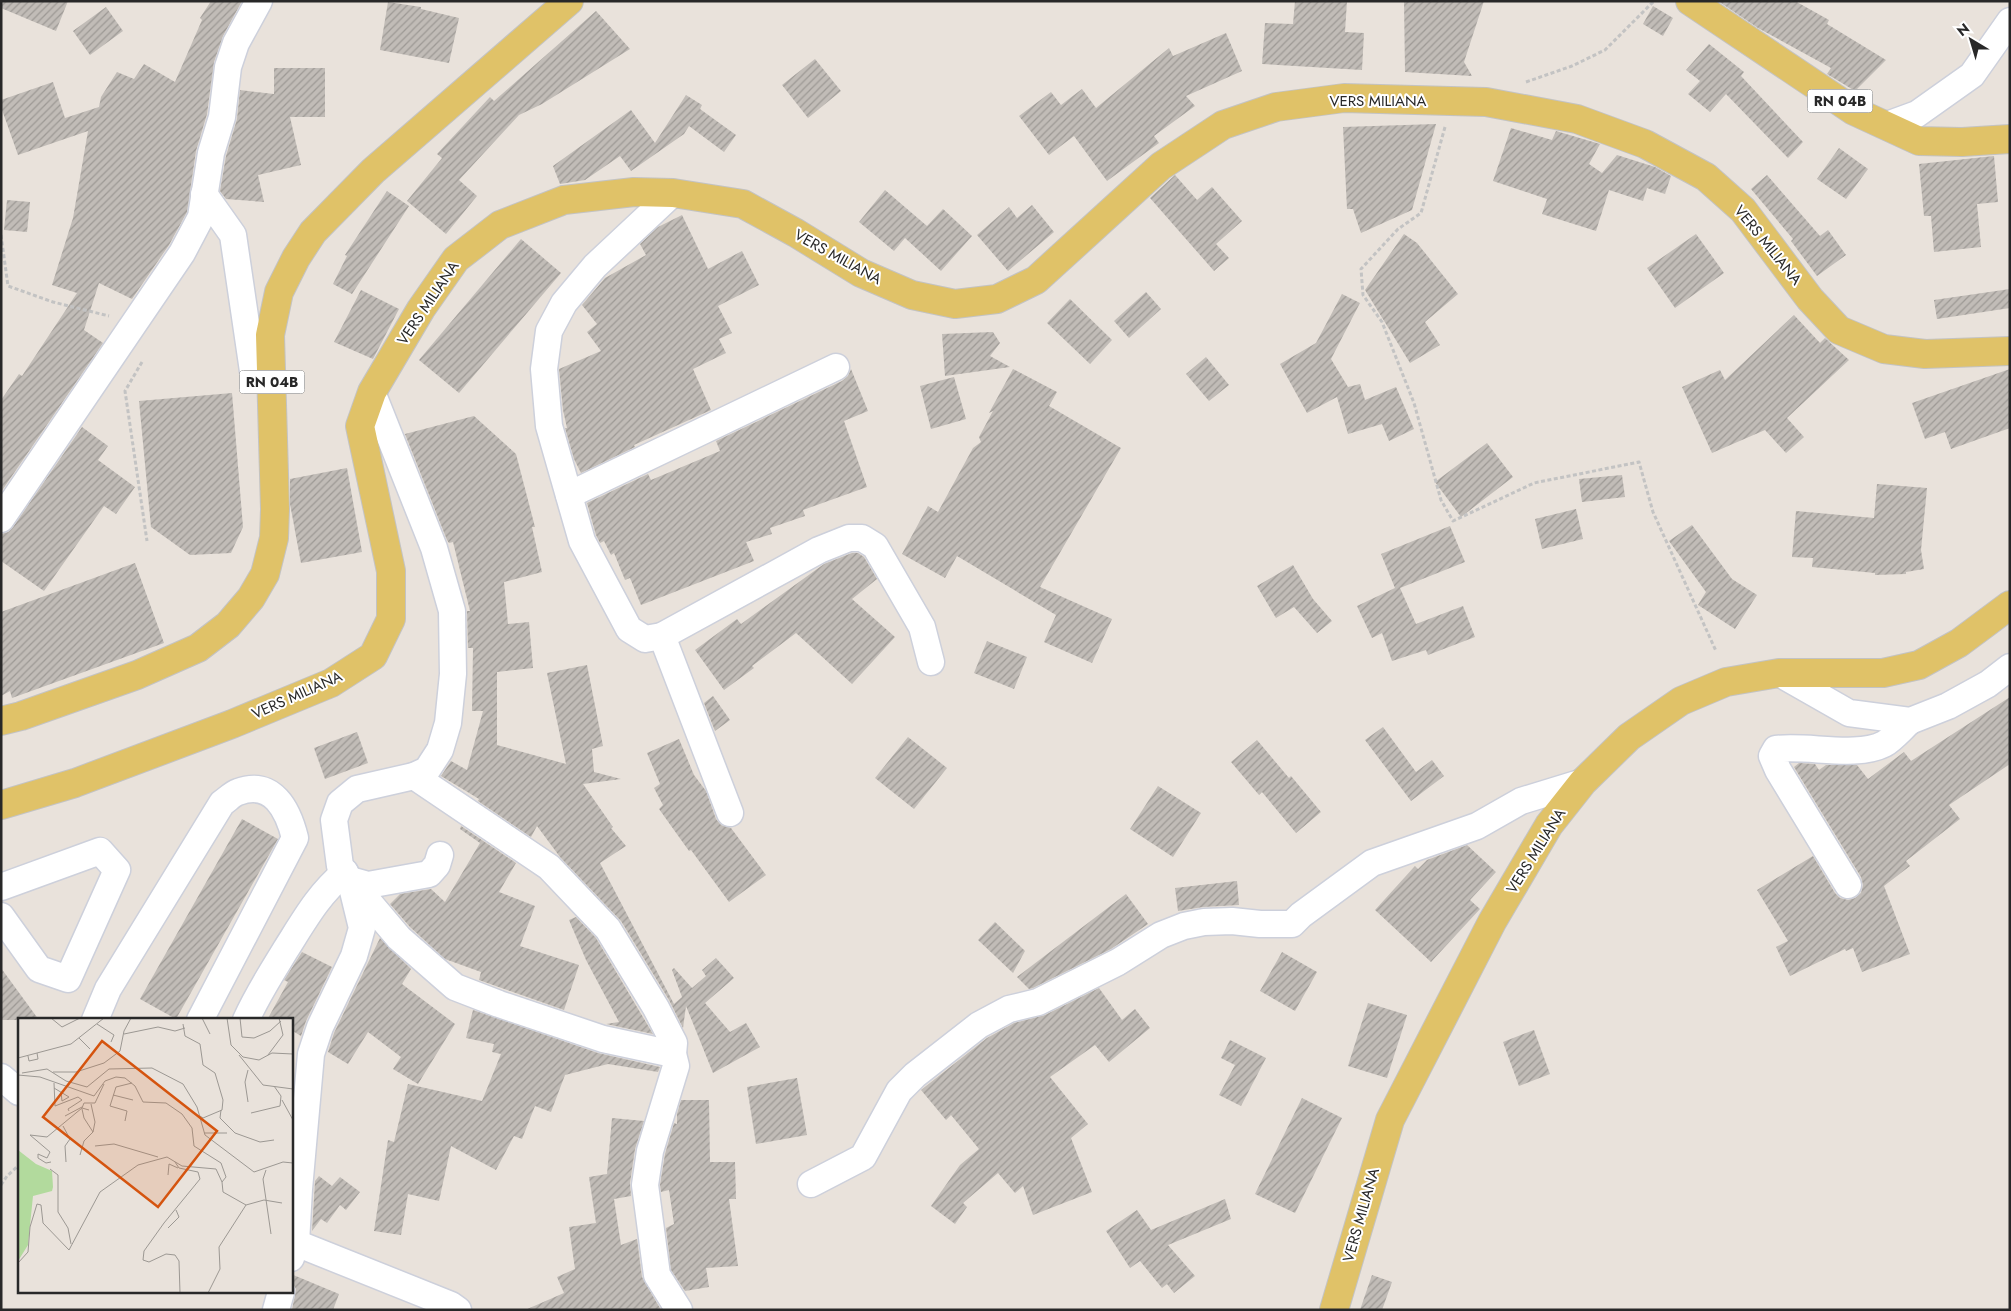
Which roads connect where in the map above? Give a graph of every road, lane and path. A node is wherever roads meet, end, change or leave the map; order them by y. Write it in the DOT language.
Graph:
graph roads {
  1 [pos="259,1"];
  2 [pos="568,1"];
  3 [pos="1654,1"];
  4 [pos="1690,1"];
  5 [pos="2010,21"];
  6 [pos="1520,84"];
  7 [pos="1447,119"];
  8 [pos="1887,125"];
  9 [pos="2010,140"];
  10 [pos="673,193"];
  11 [pos="204,194"];
  12 [pos="1,235"];
  13 [pos="135,323"];
  14 [pos="2010,350"];
  15 [pos="144,358"];
  16 [pos="836,367"];
  17 [pos="272,382"];
  18 [pos="372,392"];
  19 [pos="569,495"];
  20 [pos="1,520"];
  21 [pos="147,541"];
  22 [pos="2010,605"];
  23 [pos="662,636"];
  24 [pos="1716,651"];
  25 [pos="931,662"];
  26 [pos="2010,667"];
  27 [pos="1779,673"];
  28 [pos="1,720"];
  29 [pos="1910,720"];
  30 [pos="414,776"];
  31 [pos="1584,782"];
  32 [pos="1,805"];
  33 [pos="730,813"];
  34 [pos="440,855"];
  35 [pos="347,876"];
  36 [pos="1848,885"];
  37 [pos="1,887"];
  38 [pos="1,916"];
  39 [pos="96,1018"];
  40 [pos="201,1018"];
  41 [pos="247,1018"];
  42 [pos="673,1054"];
  43 [pos="1,1077"];
  44 [pos="18,1091"];
  45 [pos="18,1166"];
  46 [pos="811,1184"];
  47 [pos="1,1185"];
  48 [pos="294,1250"];
  49 [pos="280,1294"];
  50 [pos="276,1310"];
  51 [pos="458,1310"];
  52 [pos="679,1310"];
  53 [pos="1334,1310"];
  1 -- 11 [label="street"];
  2 -- 17 [label="main road, RN 04B"];
  3 -- 6 [label="path"];
  4 -- 8 [label="main road, RN 04B"];
  5 -- 8 [label="street"];
  7 -- 24 [label="path"];
  8 -- 9 [label="main road, RN 04B"];
  10 -- 14 [label="main road, VERS MILIANA"];
  10 -- 18 [label="main road, VERS MILIANA"];
  10 -- 19 [label="street"];
  11 -- 13 [label="street"];
  11 -- 17 [label="street"];
  12 -- 13 [label="path"];
  13 -- 20 [label="street"];
  15 -- 21 [label="path"];
  16 -- 19 [label="street"];
  17 -- 28 [label="main road, RN 04B"];
  18 -- 30 [label="street"];
  18 -- 32 [label="main road, VERS MILIANA"];
  19 -- 23 [label="street"];
  22 -- 27 [label="main road, VERS MILIANA"];
  23 -- 25 [label="street"];
  23 -- 33 [label="street"];
  26 -- 29 [label="street"];
  27 -- 29 [label="street"];
  27 -- 31 [label="main road, VERS MILIANA"];
  29 -- 36 [label="street"];
  30 -- 35 [label="street"];
  30 -- 42 [label="street"];
  31 -- 46 [label="street"];
  31 -- 53 [label="main road, VERS MILIANA"];
  34 -- 35 [label="street"];
  35 -- 41 [label="street"];
  35 -- 42 [label="street"];
  35 -- 48 [label="street"];
  37 -- 38 [label="street"];
  39 -- 40 [label="street"];
  42 -- 52 [label="street"];
  43 -- 44 [label="street"];
  45 -- 47 [label="path"];
  48 -- 51 [label="street"];
  49 -- 50 [label="street"];
}
